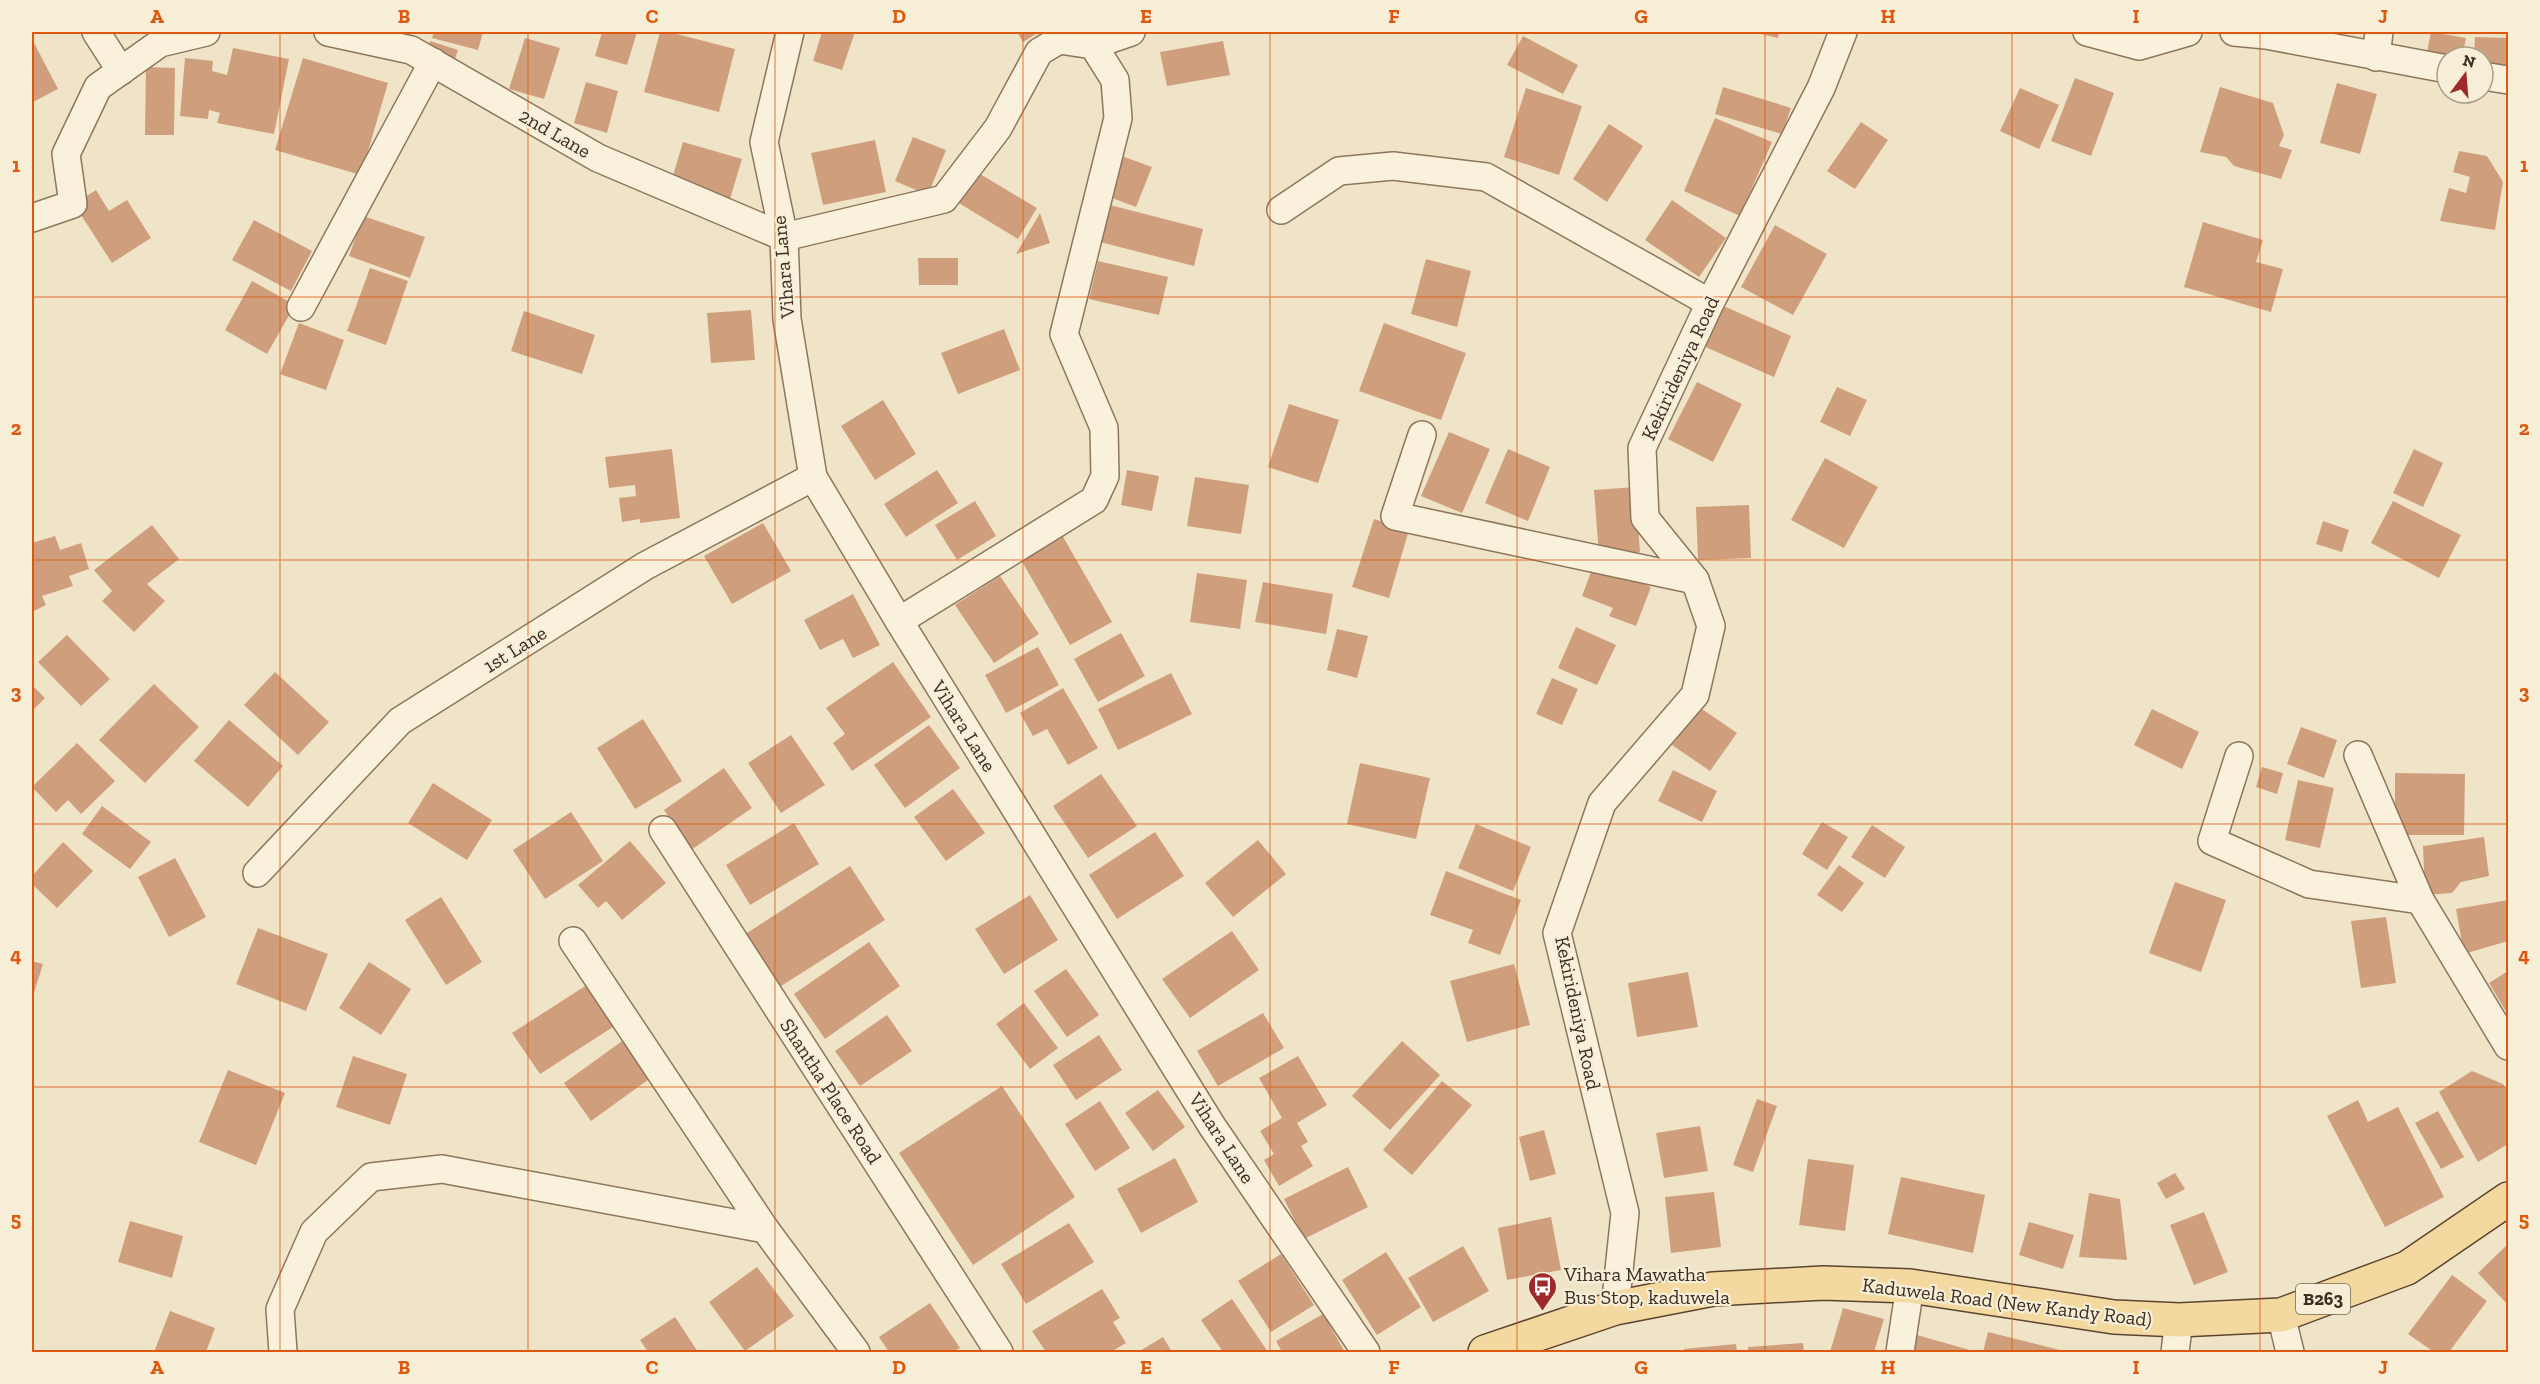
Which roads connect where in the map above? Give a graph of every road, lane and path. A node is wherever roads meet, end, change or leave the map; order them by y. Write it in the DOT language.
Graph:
graph roads {
  1 [pos="96,32"];
  2 [pos="206,32"];
  3 [pos="328,32"];
  4 [pos="790,32"];
  5 [pos="1131,32"];
  6 [pos="1843,32"];
  7 [pos="2087,32"];
  8 [pos="2188,32"];
  9 [pos="2234,32"];
  10 [pos="2378,44"];
  11 [pos="1093,45"];
  12 [pos="433,62"];
  13 [pos="2435,65"];
  14 [pos="121,71"];
  15 [pos="1281,210"];
  16 [pos="32,218"];
  17 [pos="784,237"];
  18 [pos="1710,303"];
  19 [pos="301,307"];
  20 [pos="1422,435"];
  21 [pos="813,477"];
  22 [pos="1695,580"];
  23 [pos="899,621"];
  24 [pos="2358,755"];
  25 [pos="2239,756"];
  26 [pos="663,830"];
  27 [pos="257,873"];
  28 [pos="2420,900"];
  29 [pos="573,941"];
  30 [pos="2508,1046"];
  31 [pos="2508,1199"];
  32 [pos="765,1229"];
  33 [pos="1910,1287"];
  34 [pos="1615,1308"];
  35 [pos="2281,1315"];
  36 [pos="2179,1320"];
  37 [pos="283,1353"];
  38 [pos="856,1353"];
  39 [pos="999,1353"];
  40 [pos="1366,1353"];
  41 [pos="1485,1353"];
  42 [pos="1900,1353"];
  43 [pos="2175,1353"];
  44 [pos="2290,1353"];
  1 -- 14 [label="street"];
  2 -- 14 [label="street"];
  3 -- 12 [label="street, 2nd Lane"];
  4 -- 17 [label="street, Vihara Lane"];
  5 -- 11 [label="street"];
  6 -- 18 [label="street, Kekirideniya Road"];
  7 -- 8 [label="street"];
  9 -- 10 [label="street"];
  10 -- 13 [label="street"];
  11 -- 17 [label="street"];
  11 -- 23 [label="street"];
  12 -- 17 [label="street, 2nd Lane"];
  12 -- 19 [label="street"];
  14 -- 16 [label="street"];
  15 -- 18 [label="street"];
  17 -- 21 [label="street, Vihara Lane"];
  18 -- 22 [label="street, Kekirideniya Road"];
  20 -- 22 [label="street"];
  21 -- 23 [label="street, Vihara Lane"];
  21 -- 27 [label="street, 1st Lane"];
  22 -- 34 [label="street, Kekirideniya Road"];
  23 -- 40 [label="street, Vihara Lane"];
  24 -- 28 [label="street"];
  25 -- 28 [label="street"];
  26 -- 39 [label="street, Shantha Place Road"];
  28 -- 30 [label="street"];
  29 -- 32 [label="street"];
  31 -- 35 [label="main road, Kaduwela Road (New Kandy Road) / B263"];
  32 -- 37 [label="street"];
  32 -- 38 [label="street"];
  33 -- 34 [label="main road, Kaduwela Road (New Kandy Road) / B263"];
  33 -- 36 [label="main road, Kaduwela Road (New Kandy Road) / B263"];
  33 -- 42 [label="street"];
  34 -- 41 [label="main road, Kaduwela Road (New Kandy Road) / B263"];
  35 -- 36 [label="main road, Kaduwela Road (New Kandy Road) / B263"];
  35 -- 44 [label="street"];
  36 -- 43 [label="street"];
}
